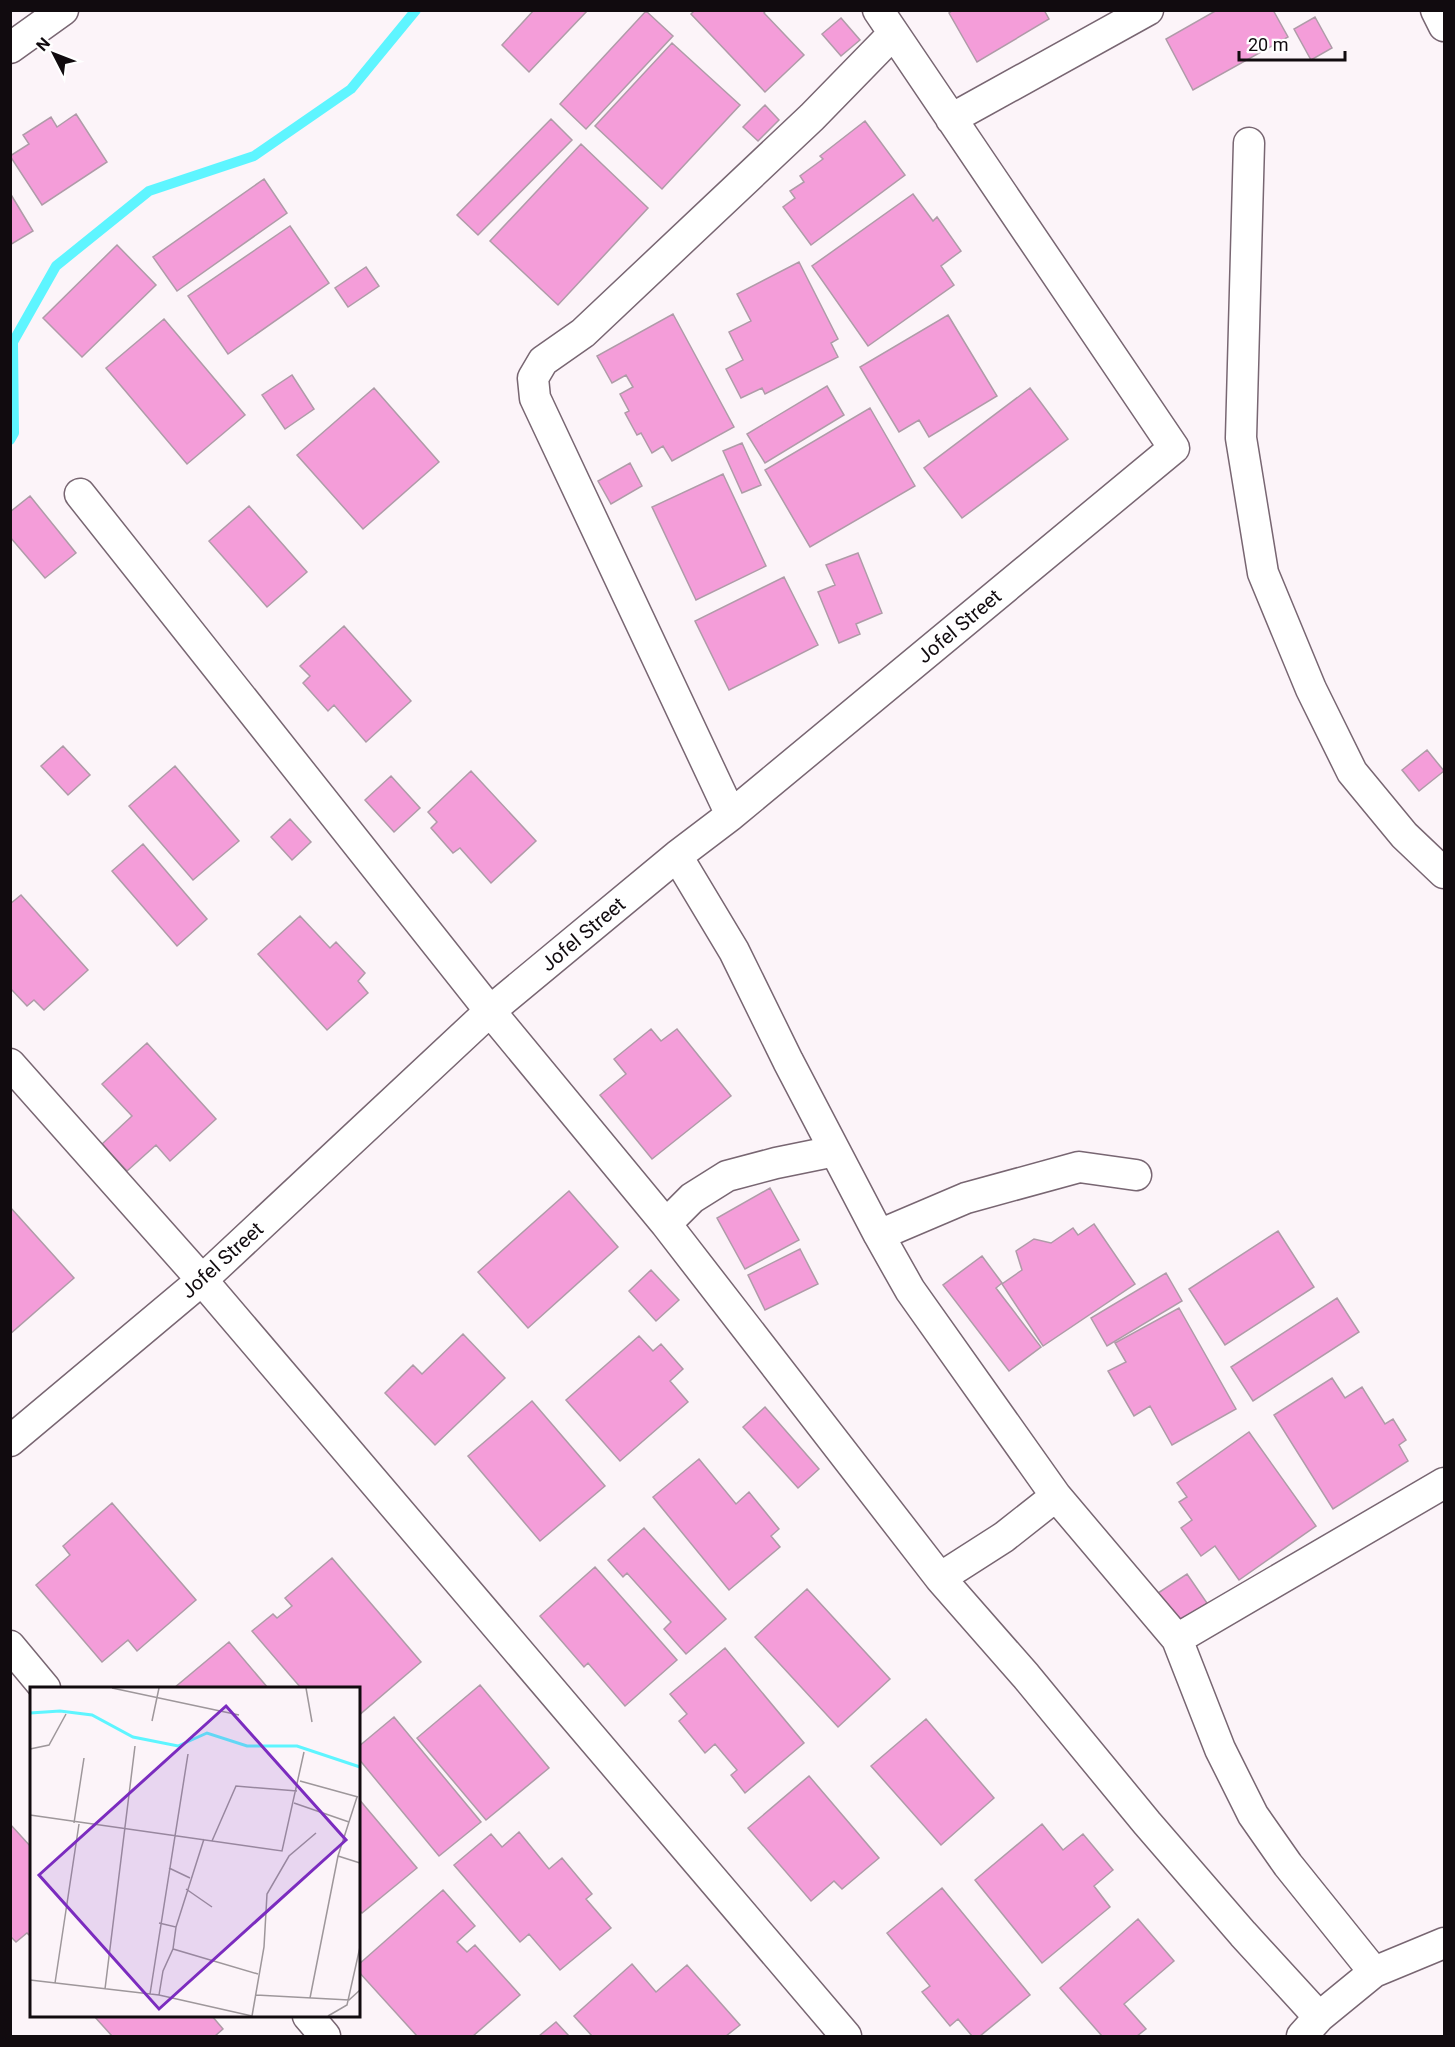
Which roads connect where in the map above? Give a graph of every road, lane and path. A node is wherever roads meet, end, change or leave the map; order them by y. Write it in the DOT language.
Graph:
graph roads {
  1 [pos="63,10"];
  2 [pos="1148,10"];
  3 [pos="1436,10"];
  4 [pos="886,22"];
  5 [pos="1444,26"];
  6 [pos="10,48"];
  7 [pos="951,119"];
  8 [pos="1249,143"];
  9 [pos="80,495"];
  10 [pos="731,815"];
  11 [pos="677,856"];
  12 [pos="1444,873"];
  13 [pos="490,1011"];
  14 [pos="10,1064"];
  15 [pos="835,1151"];
  16 [pos="1136,1175"];
  17 [pos="666,1224"];
  18 [pos="879,1235"];
  19 [pos="202,1280"];
  20 [pos="10,1441"];
  21 [pos="1444,1483"];
  22 [pos="1056,1496"];
  23 [pos="940,1578"];
  24 [pos="1177,1639"];
  25 [pos="10,1646"];
  26 [pos="43,1687"];
  27 [pos="1444,1943"];
  28 [pos="1374,1972"];
  29 [pos="309,2017"];
  30 [pos="1310,2027"];
  31 [pos="325,2037"];
  32 [pos="846,2037"];
  1 -- 6 [label="street"];
  2 -- 7 [label="street"];
  3 -- 5 [label="street"];
  4 -- 7 [label="street"];
  4 -- 10 [label="street"];
  7 -- 10 [label="street, Jofel Street"];
  8 -- 12 [label="street"];
  9 -- 13 [label="street"];
  10 -- 11 [label="street, Jofel Street"];
  11 -- 13 [label="street, Jofel Street"];
  11 -- 15 [label="street"];
  13 -- 17 [label="street"];
  13 -- 19 [label="street, Jofel Street"];
  14 -- 19 [label="street"];
  15 -- 17 [label="street"];
  15 -- 18 [label="street"];
  16 -- 18 [label="street"];
  17 -- 23 [label="street"];
  18 -- 22 [label="street"];
  19 -- 20 [label="street, Jofel Street"];
  19 -- 32 [label="street"];
  21 -- 24 [label="street"];
  22 -- 23 [label="street"];
  22 -- 24 [label="street"];
  23 -- 30 [label="street"];
  24 -- 28 [label="street"];
  25 -- 26 [label="street"];
  27 -- 28 [label="street"];
  28 -- 30 [label="street"];
  29 -- 31 [label="street"];
}
